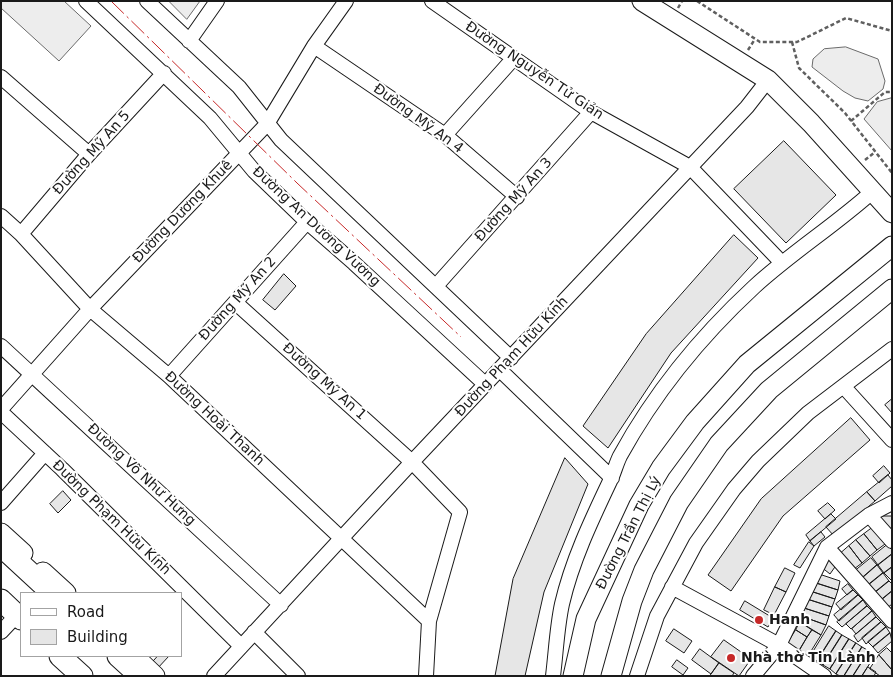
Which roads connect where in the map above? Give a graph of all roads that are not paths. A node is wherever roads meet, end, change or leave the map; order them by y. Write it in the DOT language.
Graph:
graph roads {
  1 [pos="86,1"];
  2 [pos="147,1"];
  3 [pos="217,1"];
  4 [pos="346,1"];
  5 [pos="432,1"];
  6 [pos="642,1"];
  7 [pos="189,41"];
  8 [pos="314,46"];
  9 [pos="513,59"];
  10 [pos="164,74"];
  11 [pos="1,77"];
  12 [pos="768,80"];
  13 [pos="591,112"];
  14 [pos="267,124"];
  15 [pos="445,135"];
  16 [pos="89,154"];
  17 [pos="239,154"];
  18 [pos="690,167"];
  19 [pos="872,192"];
  20 [pos="517,197"];
  21 [pos="892,213"];
  22 [pos="1,216"];
  23 [pos="307,222"];
  24 [pos="21,234"];
  25 [pos="892,246"];
  26 [pos="782,263"];
  27 [pos="436,286"];
  28 [pos="889,291"];
  29 [pos="236,303"];
  30 [pos="90,309"];
  31 [pos="1,346"];
  32 [pos="892,349"];
  33 [pos="511,358"];
  34 [pos="500,370"];
  35 [pos="32,374"];
  36 [pos="169,376"];
  37 [pos="486,385"];
  38 [pos="844,387"];
  39 [pos="1,410"];
  40 [pos="892,440"];
  41 [pos="45,453"];
  42 [pos="412,462"];
  43 [pos="612,478"];
  44 [pos="1,503"];
  45 [pos="891,504"];
  46 [pos="869,515"];
  47 [pos="1,533"];
  48 [pos="342,538"];
  49 [pos="892,541"];
  50 [pos="1,546"];
  51 [pos="827,546"];
  52 [pos="672,587"];
  53 [pos="51,592"];
  54 [pos="65,592"];
  55 [pos="1,600"];
  56 [pos="280,605"];
  57 [pos="429,621"];
  58 [pos="892,621"];
  59 [pos="12,622"];
  60 [pos="254,632"];
  61 [pos="779,644"];
  62 [pos="241,646"];
  63 [pos="49,657"];
  64 [pos="61,657"];
  65 [pos="119,657"];
  66 [pos="135,657"];
  67 [pos="69,676"];
  68 [pos="82,676"];
  69 [pos="140,676"];
  70 [pos="155,676"];
  71 [pos="214,676"];
  72 [pos="298,676"];
  73 [pos="426,676"];
  74 [pos="553,676"];
  75 [pos="573,676"];
  76 [pos="611,676"];
  77 [pos="637,676"];
  78 [pos="753,676"];
  79 [pos="824,676"];
  1 -- 10 [label="street, Đường An Dương Vương"];
  2 -- 7 [label="street"];
  3 -- 7 [label="street"];
  4 -- 8 [label="street, Đường Dương Khuê"];
  5 -- 9 [label="street, Đường Nguyễn Tử Giản"];
  6 -- 12 [label="main road"];
  7 -- 14 [label="street"];
  8 -- 14 [label="street, Đường Dương Khuê"];
  8 -- 15 [label="street, Đường Mỹ An 4"];
  9 -- 13 [label="street, Đường Nguyễn Tử Giản"];
  9 -- 15 [label="street"];
  10 -- 16 [label="street, Đường Mỹ An 5"];
  10 -- 17 [label="street, Đường An Dương Vương"];
  11 -- 16 [label="street"];
  12 -- 18 [label="street, Đường Phạm Hữu Kính"];
  12 -- 19 [label="main road"];
  13 -- 18 [label="street, Đường Nguyễn Tử Giản"];
  13 -- 20 [label="street, Đường Mỹ An 3"];
  14 -- 17 [label="street, Đường Dương Khuê"];
  14 -- 27 [label="street"];
  15 -- 20 [label="street, Đường Mỹ An 4"];
  16 -- 24 [label="street, Đường Mỹ An 5"];
  17 -- 23 [label="street, Đường An Dương Vương"];
  17 -- 30 [label="street, Đường Dương Khuê"];
  18 -- 26 [label="street, Đường Nguyễn Tử Giản"];
  18 -- 33 [label="street, Đường Phạm Hữu Kính"];
  19 -- 21 [label="main road"];
  19 -- 26 [label="street"];
  20 -- 27 [label="street, Đường Mỹ An 3"];
  22 -- 24 [label="street, Đường Hoài Thanh"];
  23 -- 29 [label="street, Đường Mỹ An 2"];
  23 -- 37 [label="street, Đường An Dương Vương"];
  24 -- 30 [label="street, Đường Hoài Thanh"];
  25 -- 75 [label="main road, Đường Trần Thị Lý"];
  26 -- 43 [label="street"];
  27 -- 33 [label="street"];
  28 -- 76 [label="main road"];
  29 -- 36 [label="street, Đường Mỹ An 2"];
  29 -- 42 [label="street, Đường Mỹ An 1"];
  30 -- 35 [label="street, Đường Dương Khuê"];
  30 -- 36 [label="street, Đường Hoài Thanh"];
  31 -- 35 [label="street, Đường Võ Như Hưng"];
  32 -- 38 [label="street"];
  33 -- 34 [label="street, Đường Phạm Hữu Kính"];
  34 -- 37 [label="street, Đường Phạm Hữu Kính"];
  34 -- 43 [label="street"];
  35 -- 39 [label="street, Đường Dương Khuê"];
  35 -- 56 [label="street, Đường Võ Như Hưng"];
  36 -- 48 [label="street, Đường Hoài Thanh"];
  37 -- 42 [label="street, Đường Phạm Hữu Kính"];
  38 -- 40 [label="street"];
  38 -- 52 [label="street"];
  39 -- 41 [label="street, Đường Phạm Hữu Kính"];
  41 -- 44 [label="street"];
  41 -- 62 [label="street, Đường Phạm Hữu Kính"];
  42 -- 48 [label="street, Đường Phạm Hữu Kính"];
  42 -- 57 [label="street, Đường Mỹ An 1"];
  43 -- 74 [label="street"];
  45 -- 46 [label="street"];
  46 -- 49 [label="street"];
  46 -- 51 [label="street"];
  47 -- 54 [label="main road"];
  48 -- 56 [label="street, Đường Phạm Hữu Kính"];
  48 -- 57 [label="street, Đường Hoài Thanh"];
  50 -- 53 [label="highway"];
  51 -- 58 [label="street"];
  51 -- 61 [label="street"];
  52 -- 61 [label="street"];
  52 -- 77 [label="street"];
  55 -- 59 [label="highway"];
  56 -- 60 [label="street, Đường Phạm Hữu Kính"];
  57 -- 73 [label="street"];
  60 -- 62 [label="street, Đường Phạm Hữu Kính"];
  60 -- 72 [label="street"];
  61 -- 78 [label="street"];
  61 -- 79 [label="street"];
  62 -- 71 [label="street, Đường Phạm Hữu Kính"];
  63 -- 67 [label="main road"];
  64 -- 68 [label="highway"];
  65 -- 69 [label="highway"];
  66 -- 70 [label="main road"];
}
